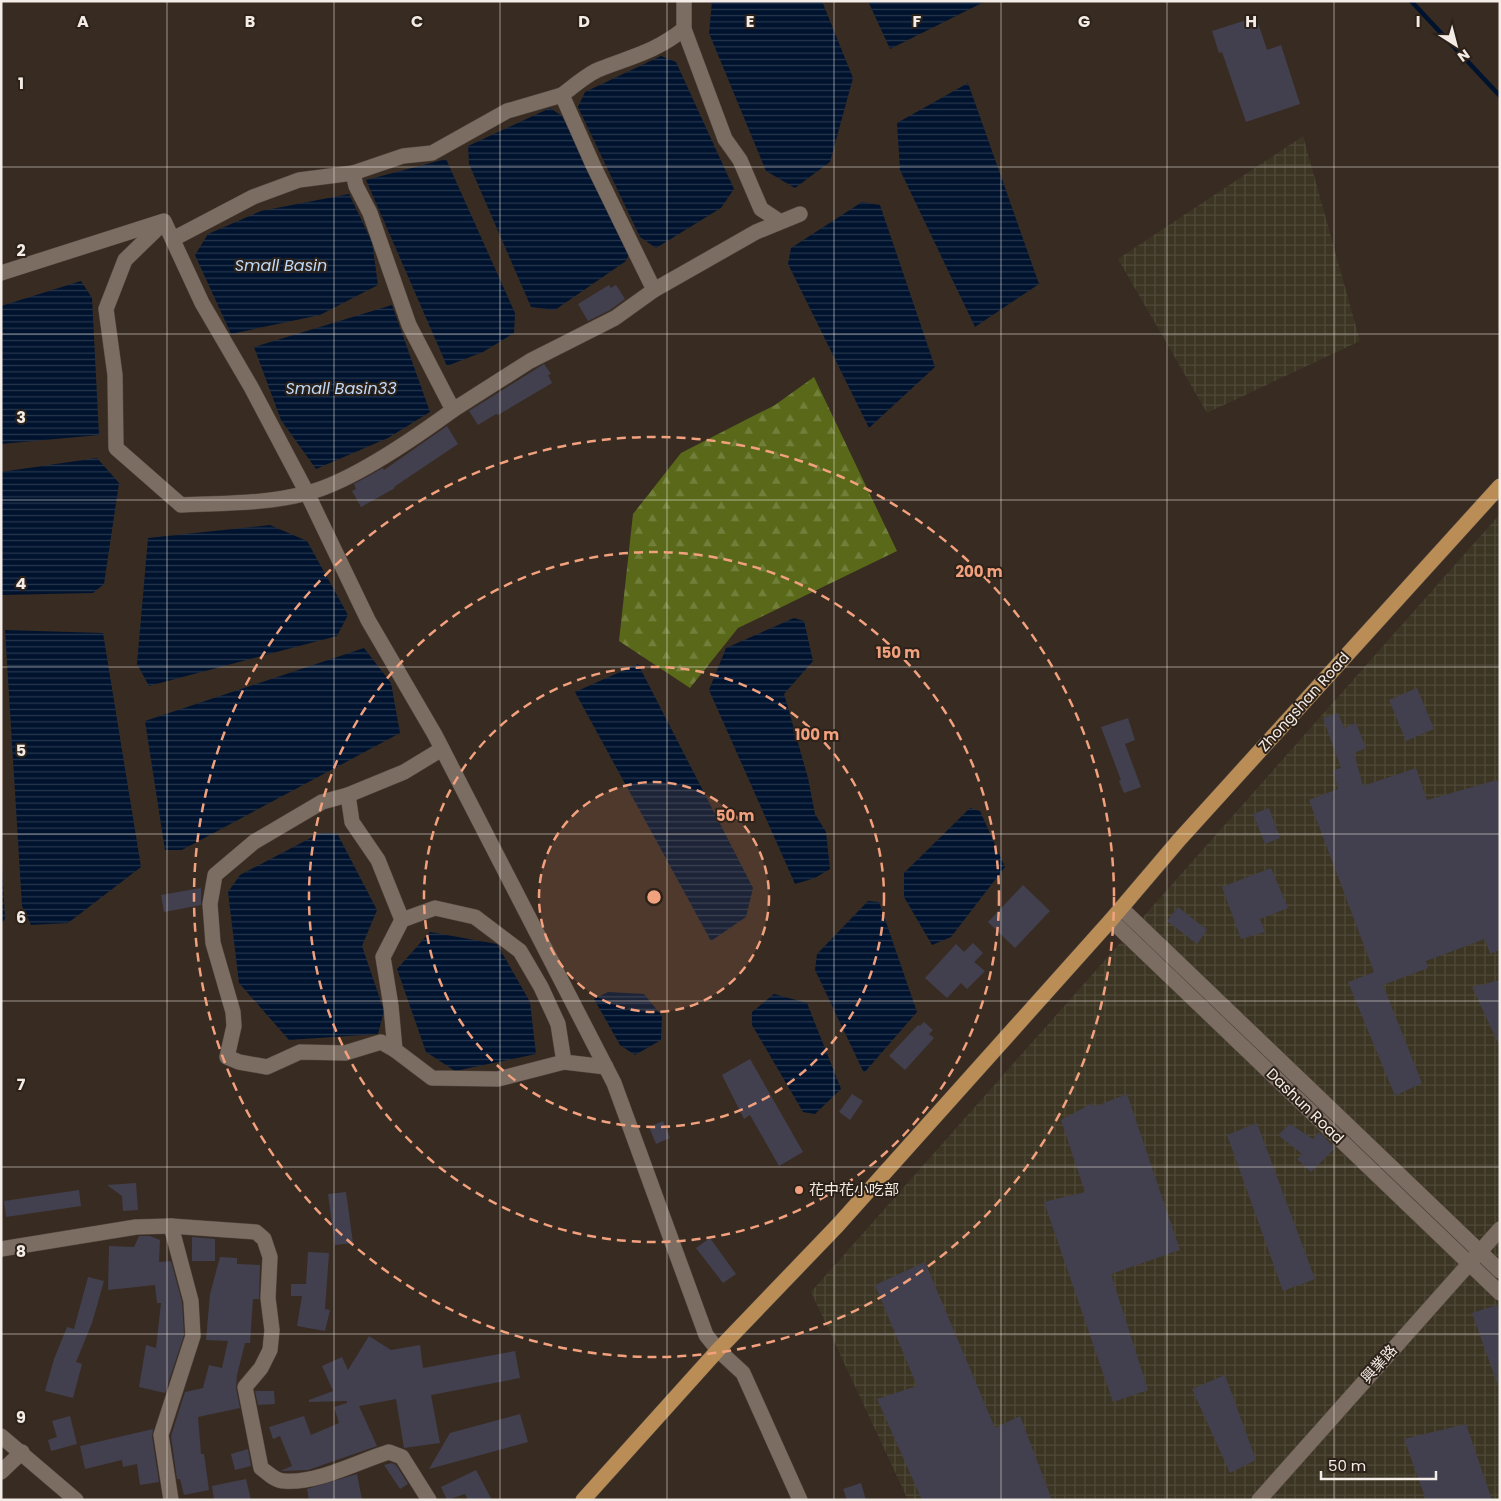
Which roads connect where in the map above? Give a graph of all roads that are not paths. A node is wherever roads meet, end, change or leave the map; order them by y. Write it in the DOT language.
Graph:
graph roads {
  1 [pos="684,1"];
  2 [pos="684,29"];
  3 [pos="562,95"];
  4 [pos="352,173"];
  5 [pos="800,214"];
  6 [pos="164,221"];
  7 [pos="779,221"];
  8 [pos="173,238"];
  9 [pos="1,273"];
  10 [pos="654,290"];
  11 [pos="453,410"];
  12 [pos="1500,486"];
  13 [pos="307,494"];
  14 [pos="442,749"];
  15 [pos="348,794"];
  16 [pos="1116,914"];
  17 [pos="402,920"];
  18 [pos="395,1050"];
  19 [pos="564,1062"];
  20 [pos="606,1067"];
  21 [pos="171,1226"];
  22 [pos="1500,1229"];
  23 [pos="1,1250"];
  24 [pos="1474,1257"];
  25 [pos="1500,1271"];
  26 [pos="1500,1293"];
  27 [pos="718,1350"];
  28 [pos="1,1436"];
  29 [pos="22,1452"];
  30 [pos="1,1472"];
  31 [pos="76,1500"];
  32 [pos="171,1500"];
  33 [pos="429,1500"];
  34 [pos="583,1500"];
  35 [pos="800,1500"];
  36 [pos="1259,1500"];
  1 -- 2 [label="street"];
  2 -- 3 [label="street"];
  2 -- 7 [label="street"];
  3 -- 4 [label="street"];
  3 -- 10 [label="street"];
  4 -- 8 [label="street"];
  4 -- 11 [label="street"];
  5 -- 7 [label="street"];
  6 -- 8 [label="street"];
  6 -- 9 [label="street"];
  6 -- 13 [label="street"];
  7 -- 10 [label="street"];
  8 -- 13 [label="street"];
  10 -- 11 [label="street"];
  11 -- 13 [label="street"];
  12 -- 16 [label="main road, Zhongshan Road"];
  13 -- 14 [label="street"];
  14 -- 15 [label="street"];
  14 -- 20 [label="street"];
  15 -- 17 [label="street"];
  15 -- 18 [label="street"];
  16 -- 24 [label="street, Dashun Road"];
  16 -- 27 [label="main road, Zhongshan Road"];
  17 -- 18 [label="street"];
  17 -- 19 [label="street"];
  18 -- 19 [label="street"];
  19 -- 20 [label="street"];
  20 -- 27 [label="street"];
  21 -- 23 [label="street"];
  21 -- 32 [label="street"];
  21 -- 33 [label="street"];
  22 -- 24 [label="street, 興業路"];
  24 -- 25 [label="street, Dashun Road"];
  24 -- 26 [label="street, Dashun Road"];
  24 -- 36 [label="street, 興業路"];
  27 -- 34 [label="main road, Zhongshan Road"];
  27 -- 35 [label="street"];
  28 -- 29 [label="street"];
  29 -- 30 [label="street"];
  29 -- 31 [label="street"];
}
